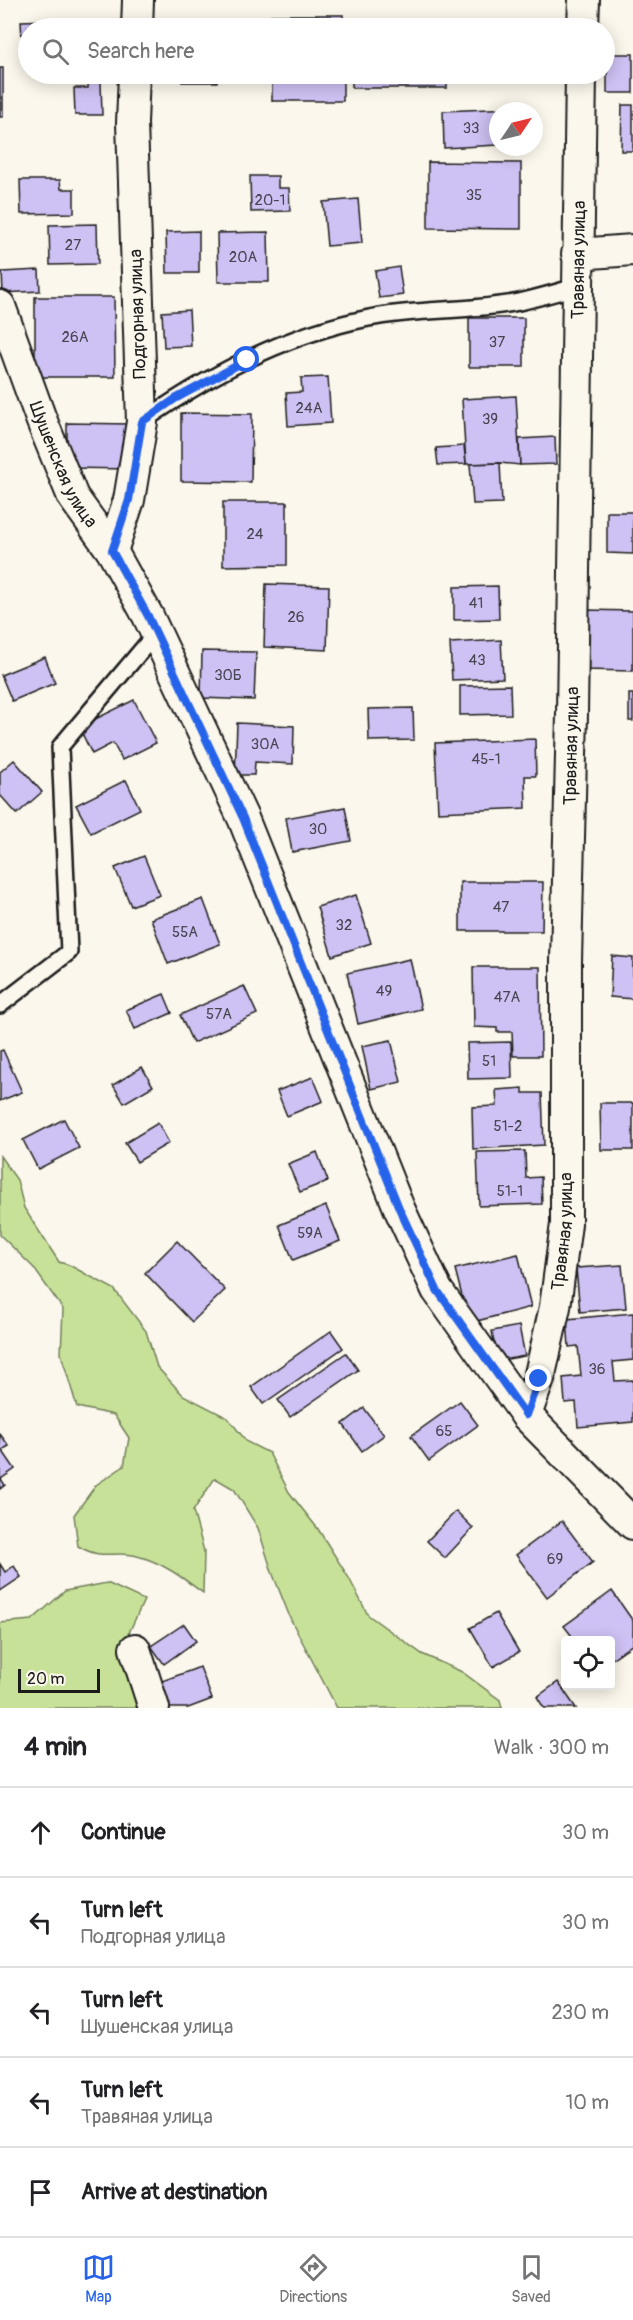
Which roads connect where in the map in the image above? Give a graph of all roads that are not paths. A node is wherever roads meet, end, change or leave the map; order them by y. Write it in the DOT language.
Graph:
graph roads {
  1 [pos="138,0"];
  2 [pos="584,0"];
  3 [pos="137,18"];
  4 [pos="583,18"];
  5 [pos="134,84"];
  6 [pos="581,84"];
  7 [pos="633,250"];
  8 [pos="577,254"];
  9 [pos="576,286"];
  10 [pos="0,306"];
  11 [pos="142,422"];
  12 [pos="112,551"];
  13 [pos="156,633"];
  14 [pos="0,1005"];
  15 [pos="526,1415"];
  16 [pos="633,1524"];
  17 [pos="135,1649"];
  18 [pos="154,1708"];
  1 -- 3 [label="street"];
  2 -- 4 [label="street"];
  5 -- 11 [label="street, Подгорная улица"];
  6 -- 8 [label="street, Травяная улица"];
  7 -- 8 [label="street"];
  8 -- 9 [label="street, Травяная улица"];
  9 -- 11 [label="lane"];
  9 -- 15 [label="street, Травяная улица"];
  10 -- 12 [label="street, Шушенская улица"];
  11 -- 12 [label="street, Подгорная улица"];
  12 -- 13 [label="street, Шушенская улица"];
  13 -- 14 [label="lane"];
  13 -- 15 [label="street, Шушенская улица"];
  15 -- 16 [label="street, Шушенская улица"];
  17 -- 18 [label="street"];
}
